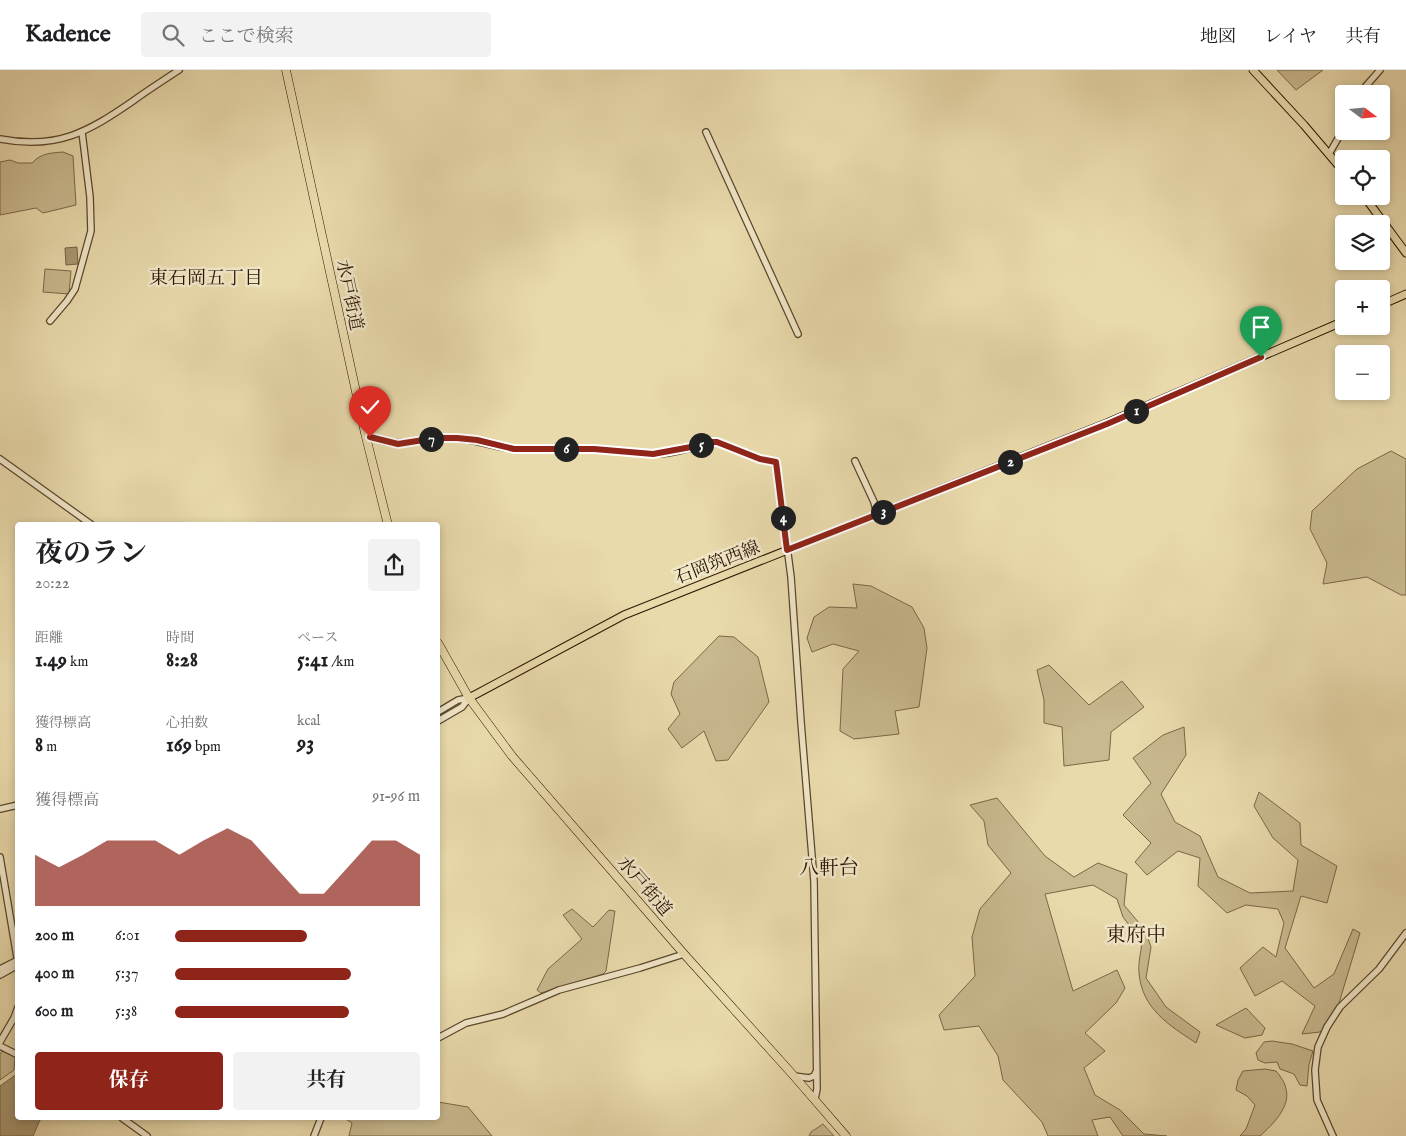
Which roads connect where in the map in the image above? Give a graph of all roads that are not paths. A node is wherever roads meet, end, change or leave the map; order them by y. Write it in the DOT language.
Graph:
graph roads {
  1 [pos="179,70"];
  2 [pos="286,70"];
  3 [pos="1252,70"];
  4 [pos="1380,70"];
  5 [pos="1367,85"];
  6 [pos="82,132"];
  7 [pos="706,132"];
  8 [pos="0,139"];
  9 [pos="1337,140"];
  10 [pos="1329,154"];
  11 [pos="1335,161"];
  12 [pos="1371,205"];
  13 [pos="1406,253"];
  14 [pos="1406,294"];
  15 [pos="1390,301"];
  16 [pos="50,321"];
  17 [pos="1335,325"];
  18 [pos="798,334"];
  19 [pos="366,433"];
  20 [pos="0,459"];
  21 [pos="855,461"];
  22 [pos="876,514"];
  23 [pos="88,522"];
  24 [pos="387,522"];
  25 [pos="787,550"];
  26 [pos="440,646"];
  27 [pos="470,698"];
  28 [pos="440,711"];
  29 [pos="440,720"];
  30 [pos="15,805"];
  31 [pos="0,808"];
  32 [pos="0,857"];
  33 [pos="1406,933"];
  34 [pos="15,950"];
  35 [pos="684,954"];
  36 [pos="15,963"];
  37 [pos="15,964"];
  38 [pos="0,970"];
  39 [pos="0,975"];
  40 [pos="15,1015"];
  41 [pos="440,1037"];
  42 [pos="0,1044"];
  43 [pos="15,1053"];
  44 [pos="816,1072"];
  45 [pos="794,1076"];
  46 [pos="815,1099"];
  47 [pos="125,1120"];
  48 [pos="320,1120"];
  49 [pos="147,1136"];
  50 [pos="314,1136"];
  51 [pos="846,1136"];
  52 [pos="1333,1136"];
  1 -- 6 [label="street"];
  2 -- 19 [label="highway, 水戸街道"];
  3 -- 10 [label="main road"];
  4 -- 5 [label="street"];
  6 -- 8 [label="street"];
  6 -- 16 [label="street"];
  7 -- 18 [label="street"];
  9 -- 10 [label="street"];
  10 -- 11 [label="main road"];
  12 -- 13 [label="main road"];
  14 -- 15 [label="main road"];
  17 -- 22 [label="main road, 石岡筑西線"];
  19 -- 24 [label="highway, 水戸街道"];
  19 -- 25 [label="street"];
  20 -- 23 [label="street"];
  21 -- 22 [label="street"];
  22 -- 25 [label="main road, 石岡筑西線"];
  25 -- 27 [label="main road, 石岡筑西線"];
  25 -- 44 [label="street"];
  26 -- 27 [label="highway, 水戸街道"];
  27 -- 28 [label="street"];
  27 -- 29 [label="street"];
  27 -- 35 [label="highway, 水戸街道"];
  30 -- 31 [label="street"];
  32 -- 34 [label="street"];
  33 -- 52 [label="street"];
  35 -- 41 [label="street"];
  35 -- 45 [label="highway, 水戸街道"];
  36 -- 38 [label="street"];
  37 -- 39 [label="street"];
  40 -- 42 [label="street"];
  42 -- 43 [label="street"];
  44 -- 45 [label="street"];
  44 -- 46 [label="street"];
  45 -- 46 [label="highway, 水戸街道"];
  46 -- 51 [label="highway, 水戸街道"];
  47 -- 49 [label="street"];
  48 -- 50 [label="street"];
}
